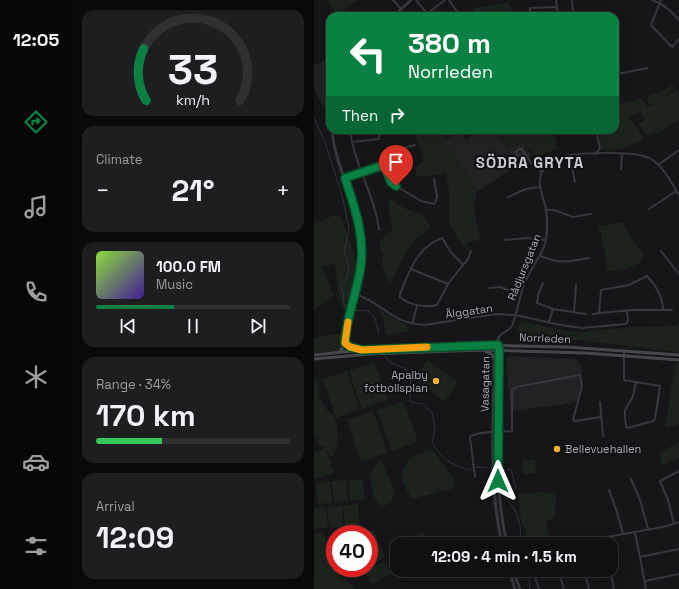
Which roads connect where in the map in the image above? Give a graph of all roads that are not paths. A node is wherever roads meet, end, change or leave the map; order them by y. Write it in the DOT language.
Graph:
graph roads {
  1 [pos="393,0"];
  2 [pos="411,0"];
  3 [pos="416,0"];
  4 [pos="445,0"];
  5 [pos="449,0"];
  6 [pos="556,0"];
  7 [pos="572,0"];
  8 [pos="652,0"];
  9 [pos="660,1"];
  10 [pos="556,7"];
  11 [pos="401,9"];
  12 [pos="398,12"];
  13 [pos="426,12"];
  14 [pos="431,12"];
  15 [pos="457,12"];
  16 [pos="530,12"];
  17 [pos="557,12"];
  18 [pos="573,12"];
  19 [pos="679,20"];
  20 [pos="679,40"];
  21 [pos="647,68"];
  22 [pos="619,72"];
  23 [pos="333,134"];
  24 [pos="351,134"];
  25 [pos="379,134"];
  26 [pos="597,134"];
  27 [pos="352,142"];
  28 [pos="416,145"];
  29 [pos="406,148"];
  30 [pos="679,150"];
  31 [pos="596,154"];
  32 [pos="622,154"];
  33 [pos="526,155"];
  34 [pos="570,156"];
  35 [pos="384,165"];
  36 [pos="658,165"];
  37 [pos="412,167"];
  38 [pos="621,169"];
  39 [pos="362,172"];
  40 [pos="542,172"];
  41 [pos="345,178"];
  42 [pos="434,179"];
  43 [pos="575,182"];
  44 [pos="540,187"];
  45 [pos="676,191"];
  46 [pos="679,195"];
  47 [pos="508,197"];
  48 [pos="546,210"];
  49 [pos="649,210"];
  50 [pos="591,214"];
  51 [pos="379,230"];
  52 [pos="504,240"];
  53 [pos="545,240"];
  54 [pos="471,251"];
  55 [pos="661,251"];
  56 [pos="540,256"];
  57 [pos="589,258"];
  58 [pos="463,265"];
  59 [pos="411,269"];
  60 [pos="679,274"];
  61 [pos="543,283"];
  62 [pos="448,284"];
  63 [pos="576,285"];
  64 [pos="489,288"];
  65 [pos="355,294"];
  66 [pos="520,294"];
  67 [pos="417,305"];
  68 [pos="553,309"];
  69 [pos="663,310"];
  70 [pos="672,310"];
  71 [pos="627,311"];
  72 [pos="574,312"];
  73 [pos="599,313"];
  74 [pos="586,314"];
  75 [pos="593,314"];
  76 [pos="515,315"];
  77 [pos="550,322"];
  78 [pos="412,324"];
  79 [pos="345,343"];
  80 [pos="498,345"];
  81 [pos="362,350"];
  82 [pos="484,350"];
  83 [pos="495,350"];
  84 [pos="499,350"];
  85 [pos="346,351"];
  86 [pos="504,351"];
  87 [pos="624,351"];
  88 [pos="339,352"];
  89 [pos="314,355"];
  90 [pos="679,355"];
  91 [pos="346,356"];
  92 [pos="624,356"];
  93 [pos="494,358"];
  94 [pos="499,358"];
  95 [pos="314,360"];
  96 [pos="679,360"];
  97 [pos="636,382"];
  98 [pos="600,402"];
  99 [pos="601,417"];
  100 [pos="498,432"];
  101 [pos="493,433"];
  102 [pos="603,436"];
  103 [pos="679,471"];
  104 [pos="475,477"];
  105 [pos="631,479"];
  106 [pos="609,490"];
  107 [pos="679,522"];
  108 [pos="674,524"];
  109 [pos="648,530"];
  110 [pos="635,532"];
  111 [pos="623,534"];
  112 [pos="501,537"];
  113 [pos="506,537"];
  114 [pos="610,537"];
  115 [pos="679,549"];
  116 [pos="640,557"];
  117 [pos="679,574"];
  118 [pos="511,577"];
  119 [pos="516,577"];
  120 [pos="535,577"];
  121 [pos="560,577"];
  122 [pos="586,577"];
  123 [pos="611,577"];
  124 [pos="645,581"];
  125 [pos="515,589"];
  126 [pos="520,589"];
  127 [pos="538,589"];
  128 [pos="564,589"];
  129 [pos="589,589"];
  130 [pos="614,589"];
  131 [pos="646,589"];
  1 -- 11 [label="street"];
  2 -- 11 [label="street"];
  3 -- 13 [label="street"];
  4 -- 14 [label="street"];
  5 -- 15 [label="street"];
  6 -- 10 [label="street"];
  7 -- 18 [label="street"];
  8 -- 9 [label="street"];
  9 -- 19 [label="street"];
  9 -- 20 [label="street"];
  10 -- 16 [label="street"];
  10 -- 17 [label="street"];
  11 -- 12 [label="street"];
  21 -- 22 [label="street"];
  23 -- 41 [label="street"];
  24 -- 27 [label="street"];
  25 -- 27 [label="street"];
  26 -- 31 [label="street"];
  27 -- 39 [label="street"];
  28 -- 29 [label="street"];
  29 -- 35 [label="street"];
  29 -- 37 [label="street"];
  30 -- 36 [label="street"];
  31 -- 32 [label="street"];
  31 -- 34 [label="street"];
  32 -- 36 [label="street"];
  32 -- 38 [label="street"];
  33 -- 33 [label="street"];
  33 -- 40 [label="street"];
  34 -- 40 [label="street"];
  34 -- 43 [label="street"];
  35 -- 39 [label="street"];
  35 -- 42 [label="street"];
  36 -- 45 [label="street"];
  39 -- 41 [label="street"];
  39 -- 51 [label="street"];
  40 -- 44 [label="street, Rådjursgatan"];
  41 -- 65 [label="street"];
  44 -- 47 [label="street"];
  44 -- 48 [label="street, Rådjursgatan"];
  45 -- 46 [label="street"];
  45 -- 49 [label="street"];
  48 -- 50 [label="street"];
  48 -- 53 [label="street, Rådjursgatan"];
  52 -- 53 [label="street"];
  53 -- 56 [label="street, Rådjursgatan"];
  54 -- 58 [label="street"];
  55 -- 60 [label="street"];
  56 -- 57 [label="street"];
  56 -- 66 [label="street, Rådjursgatan"];
  58 -- 59 [label="street"];
  58 -- 62 [label="street"];
  59 -- 62 [label="street"];
  59 -- 67 [label="street"];
  61 -- 68 [label="street"];
  62 -- 67 [label="street"];
  63 -- 72 [label="street"];
  64 -- 66 [label="street"];
  65 -- 78 [label="street, Älggatan"];
  65 -- 79 [label="street"];
  66 -- 76 [label="street, Rådjursgatan"];
  67 -- 78 [label="street"];
  68 -- 72 [label="street"];
  68 -- 77 [label="street"];
  69 -- 70 [label="street"];
  69 -- 71 [label="street"];
  69 -- 73 [label="street"];
  71 -- 73 [label="street"];
  71 -- 77 [label="street, Älggatan"];
  72 -- 74 [label="street"];
  73 -- 75 [label="street"];
  76 -- 77 [label="street, Älggatan"];
  76 -- 78 [label="street, Älggatan"];
  76 -- 80 [label="street, Rådjursgatan"];
  79 -- 81 [label="main road"];
  79 -- 85 [label="main road"];
  79 -- 88 [label="main road"];
  80 -- 81 [label="main road, Norrleden"];
  80 -- 83 [label="street, Vasagatan"];
  80 -- 84 [label="street, Vasagatan"];
  80 -- 87 [label="main road, Norrleden"];
  81 -- 85 [label="main road, Norrleden"];
  82 -- 83 [label="main road, Norrleden"];
  82 -- 91 [label="main road, Norrleden"];
  82 -- 93 [label="main road"];
  83 -- 84 [label="main road, Norrleden"];
  83 -- 93 [label="street, Vasagatan"];
  84 -- 86 [label="main road, Norrleden"];
  84 -- 94 [label="street, Vasagatan"];
  85 -- 88 [label="main road, Norrleden"];
  85 -- 91 [label="main road"];
  86 -- 92 [label="main road, Norrleden"];
  86 -- 94 [label="main road"];
  87 -- 90 [label="main road, Norrleden"];
  87 -- 92 [label="street"];
  88 -- 89 [label="main road, Norrleden"];
  91 -- 95 [label="main road, Norrleden"];
  92 -- 96 [label="main road, Norrleden"];
  92 -- 97 [label="street"];
  93 -- 101 [label="street, Vasagatan"];
  94 -- 100 [label="street, Vasagatan"];
  97 -- 97 [label="street"];
  98 -- 99 [label="street"];
  99 -- 100 [label="street"];
  99 -- 102 [label="street"];
  100 -- 101 [label="street"];
  100 -- 113 [label="street, Vasagatan"];
  101 -- 104 [label="street"];
  101 -- 112 [label="street, Vasagatan"];
  103 -- 108 [label="street"];
  105 -- 109 [label="street"];
  106 -- 111 [label="street"];
  107 -- 108 [label="street"];
  108 -- 109 [label="street"];
  109 -- 110 [label="street"];
  110 -- 111 [label="street"];
  110 -- 116 [label="street"];
  111 -- 114 [label="street"];
  115 -- 116 [label="street"];
  116 -- 124 [label="street"];
  117 -- 124 [label="street"];
  118 -- 125 [label="street"];
  119 -- 126 [label="street"];
  120 -- 127 [label="street"];
  121 -- 128 [label="street"];
  122 -- 129 [label="street"];
  123 -- 130 [label="street"];
  124 -- 131 [label="street"];
}
